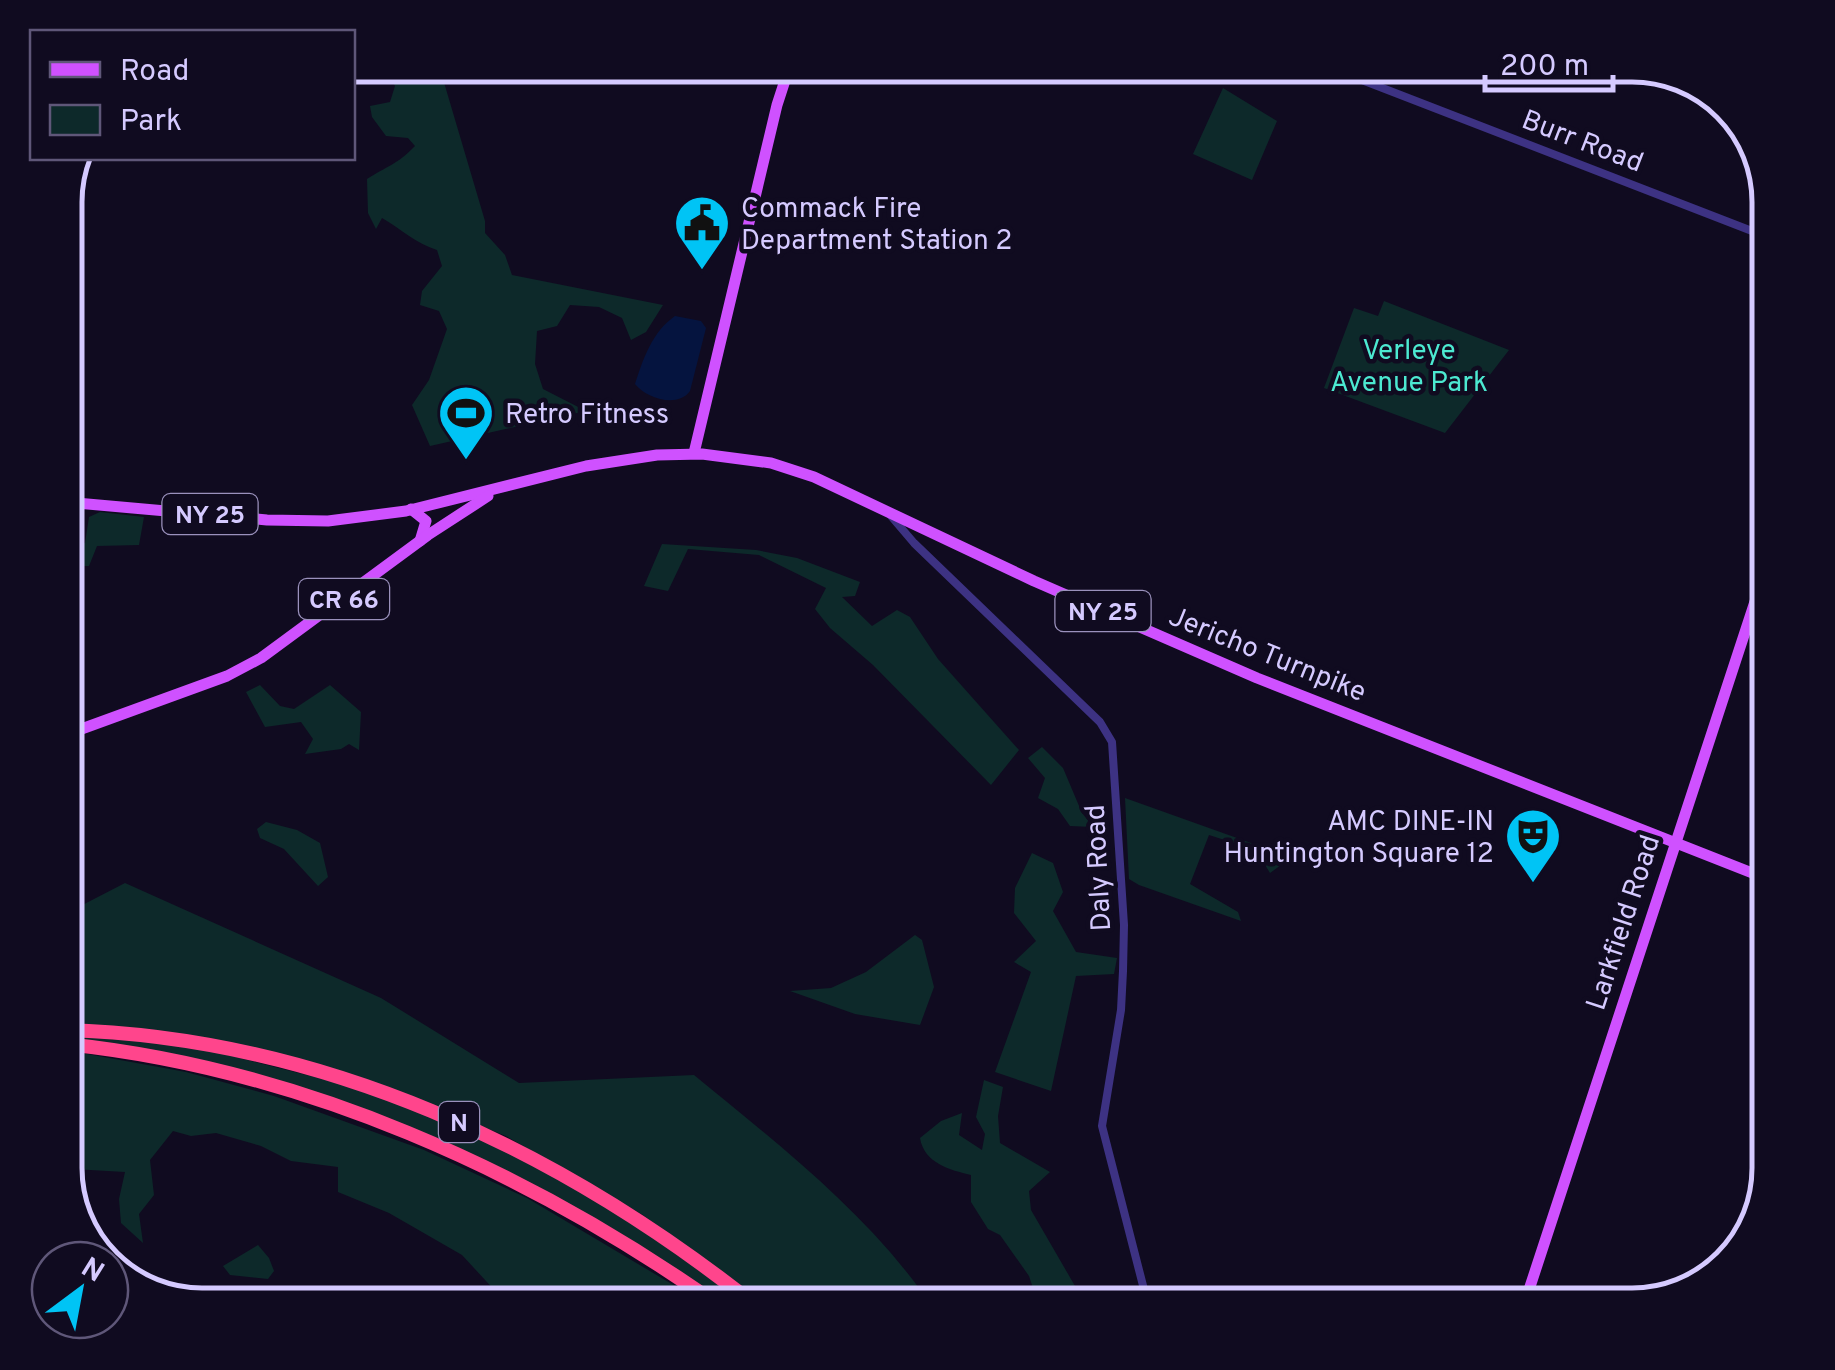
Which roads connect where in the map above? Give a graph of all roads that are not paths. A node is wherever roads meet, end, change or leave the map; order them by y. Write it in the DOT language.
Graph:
graph roads {
  1 [pos="785,82"];
  2 [pos="1367,82"];
  3 [pos="1752,231"];
  4 [pos="694,454"];
  5 [pos="496,491"];
  6 [pos="83,503"];
  7 [pos="411,510"];
  8 [pos="888,513"];
  9 [pos="420,542"];
  10 [pos="1752,610"];
  11 [pos="83,728"];
  12 [pos="1674,842"];
  13 [pos="1752,873"];
  14 [pos="83,1031"];
  15 [pos="83,1046"];
  16 [pos="692,1288"];
  17 [pos="732,1288"];
  18 [pos="1144,1288"];
  19 [pos="1530,1288"];
  1 -- 4 [label="main road"];
  2 -- 3 [label="street, Burr Road"];
  4 -- 5 [label="main road, NY 25"];
  4 -- 8 [label="main road, Jericho Turnpike / NY 25"];
  5 -- 7 [label="main road, NY 25"];
  5 -- 9 [label="main road, CR 66"];
  6 -- 7 [label="main road, NY 25"];
  7 -- 9 [label="main road"];
  8 -- 12 [label="main road, Jericho Turnpike / NY 25"];
  8 -- 18 [label="street, Daly Road"];
  9 -- 11 [label="main road, CR 66"];
  10 -- 12 [label="main road, Larkfield Road"];
  12 -- 13 [label="main road, Jericho Turnpike / NY 25"];
  12 -- 19 [label="main road, Larkfield Road"];
  14 -- 17 [label="highway, N"];
  15 -- 16 [label="highway, N"];
}
